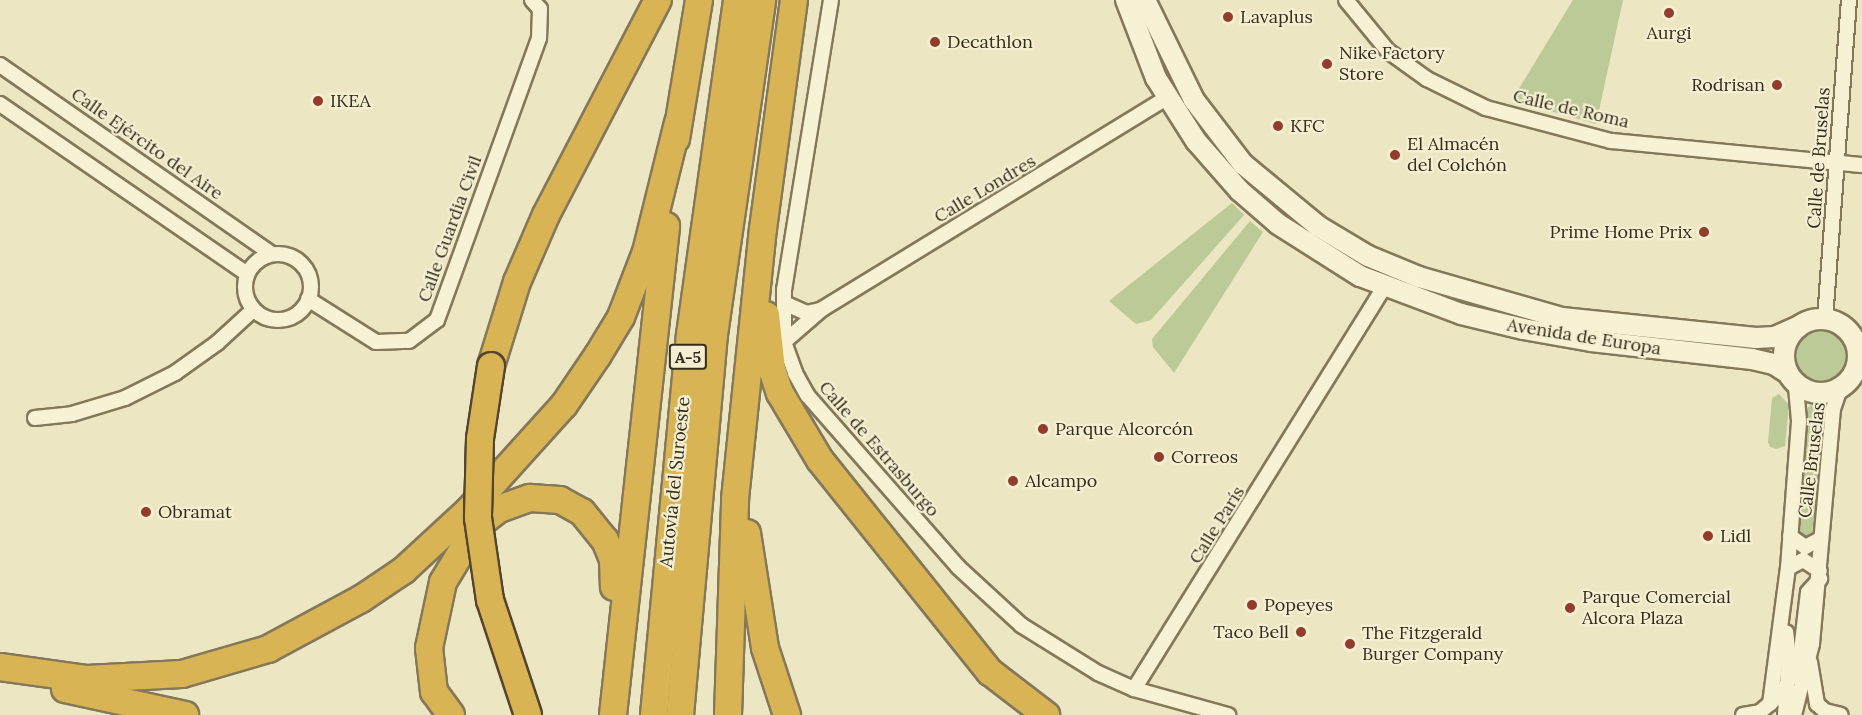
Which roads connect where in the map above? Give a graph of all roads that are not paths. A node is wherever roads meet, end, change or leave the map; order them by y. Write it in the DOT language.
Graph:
graph roads {
  1 [pos="658,0"];
  2 [pos="699,0"];
  3 [pos="737,0"];
  4 [pos="762,0"];
  5 [pos="794,0"];
  6 [pos="831,0"];
  7 [pos="1126,0"];
  8 [pos="1145,0"];
  9 [pos="1346,0"];
  10 [pos="1849,0"];
  11 [pos="536,4"];
  12 [pos="0,65"];
  13 [pos="1166,98"];
  14 [pos="0,104"];
  15 [pos="678,123"];
  16 [pos="1837,160"];
  17 [pos="1862,165"];
  18 [pos="763,229"];
  19 [pos="272,254"];
  20 [pos="247,274"];
  21 [pos="1384,286"];
  22 [pos="309,299"];
  23 [pos="784,303"];
  24 [pos="822,309"];
  25 [pos="253,310"];
  26 [pos="1825,319"];
  27 [pos="1797,327"];
  28 [pos="784,342"];
  29 [pos="1858,343"];
  30 [pos="1792,378"];
  31 [pos="1852,378"];
  32 [pos="35,418"];
  33 [pos="744,419"];
  34 [pos="1790,536"];
  35 [pos="1821,539"];
  36 [pos="1788,568"];
  37 [pos="1820,575"];
  38 [pos="1785,597"];
  39 [pos="620,627"];
  40 [pos="1809,659"];
  41 [pos="0,667"];
  42 [pos="0,675"];
  43 [pos="1788,683"];
  44 [pos="1134,690"];
  45 [pos="1770,704"];
  46 [pos="784,707"];
  47 [pos="184,715"];
  48 [pos="451,715"];
  49 [pos="528,715"];
  50 [pos="613,715"];
  51 [pos="654,715"];
  52 [pos="680,715"];
  53 [pos="728,715"];
  54 [pos="1046,715"];
  55 [pos="1228,715"];
  56 [pos="1743,715"];
  57 [pos="1785,715"];
  58 [pos="1794,715"];
  59 [pos="1841,715"];
  1 -- 49 [label="highway, bridge"];
  2 -- 15 [label="highway"];
  3 -- 51 [label="highway, Autovía del Suroeste / A-5"];
  4 -- 52 [label="highway, Autovía del Suroeste / A-5"];
  5 -- 18 [label="highway"];
  6 -- 23 [label="street, Calle de Estrasburgo"];
  7 -- 13 [label="street, Avenida de Europa"];
  8 -- 27 [label="street, Avenida de Europa"];
  9 -- 16 [label="street, Calle de Roma"];
  10 -- 16 [label="street, Calle de Bruselas"];
  11 -- 22 [label="street, Calle Guardia Civil"];
  12 -- 19 [label="street, Calle Ejército del Aire"];
  13 -- 21 [label="street, Avenida de Europa"];
  13 -- 24 [label="street, Calle Londres"];
  14 -- 20 [label="street"];
  15 -- 39 [label="highway"];
  15 -- 41 [label="highway"];
  16 -- 17 [label="street, Calle de Roma"];
  16 -- 26 [label="street, Calle de Bruselas"];
  18 -- 33 [label="highway"];
  18 -- 54 [label="highway"];
  19 -- 20 [label="street"];
  19 -- 22 [label="street, Calle Ejército del Aire"];
  20 -- 25 [label="street"];
  21 -- 30 [label="street, Avenida de Europa"];
  21 -- 44 [label="street, Calle París"];
  22 -- 25 [label="street"];
  23 -- 24 [label="street"];
  23 -- 28 [label="street, Calle de Estrasburgo"];
  24 -- 28 [label="street, Calle Londres"];
  25 -- 32 [label="street"];
  26 -- 27 [label="street"];
  26 -- 29 [label="street"];
  27 -- 30 [label="street"];
  28 -- 44 [label="street, Calle de Estrasburgo"];
  29 -- 31 [label="street"];
  30 -- 31 [label="street"];
  30 -- 34 [label="street, Calle Bruselas"];
  31 -- 35 [label="street, Calle Bruselas"];
  33 -- 46 [label="highway"];
  33 -- 53 [label="highway"];
  34 -- 35 [label="street, Calle Bruselas"];
  34 -- 36 [label="street, Calle Bruselas"];
  35 -- 37 [label="street, Calle Bruselas"];
  36 -- 37 [label="street"];
  36 -- 38 [label="street, Calle Bruselas"];
  37 -- 40 [label="street, Calle Bruselas"];
  37 -- 43 [label="street, Calle Bruselas"];
  38 -- 43 [label="street, Calle Bruselas"];
  38 -- 45 [label="street, Calle Bruselas"];
  39 -- 48 [label="highway"];
  39 -- 50 [label="highway"];
  40 -- 58 [label="street, Calle Bruselas"];
  40 -- 59 [label="street"];
  42 -- 47 [label="highway"];
  43 -- 45 [label="street"];
  43 -- 57 [label="street, Calle Bruselas"];
  44 -- 55 [label="street, Calle de Estrasburgo"];
  45 -- 56 [label="street"];
}
